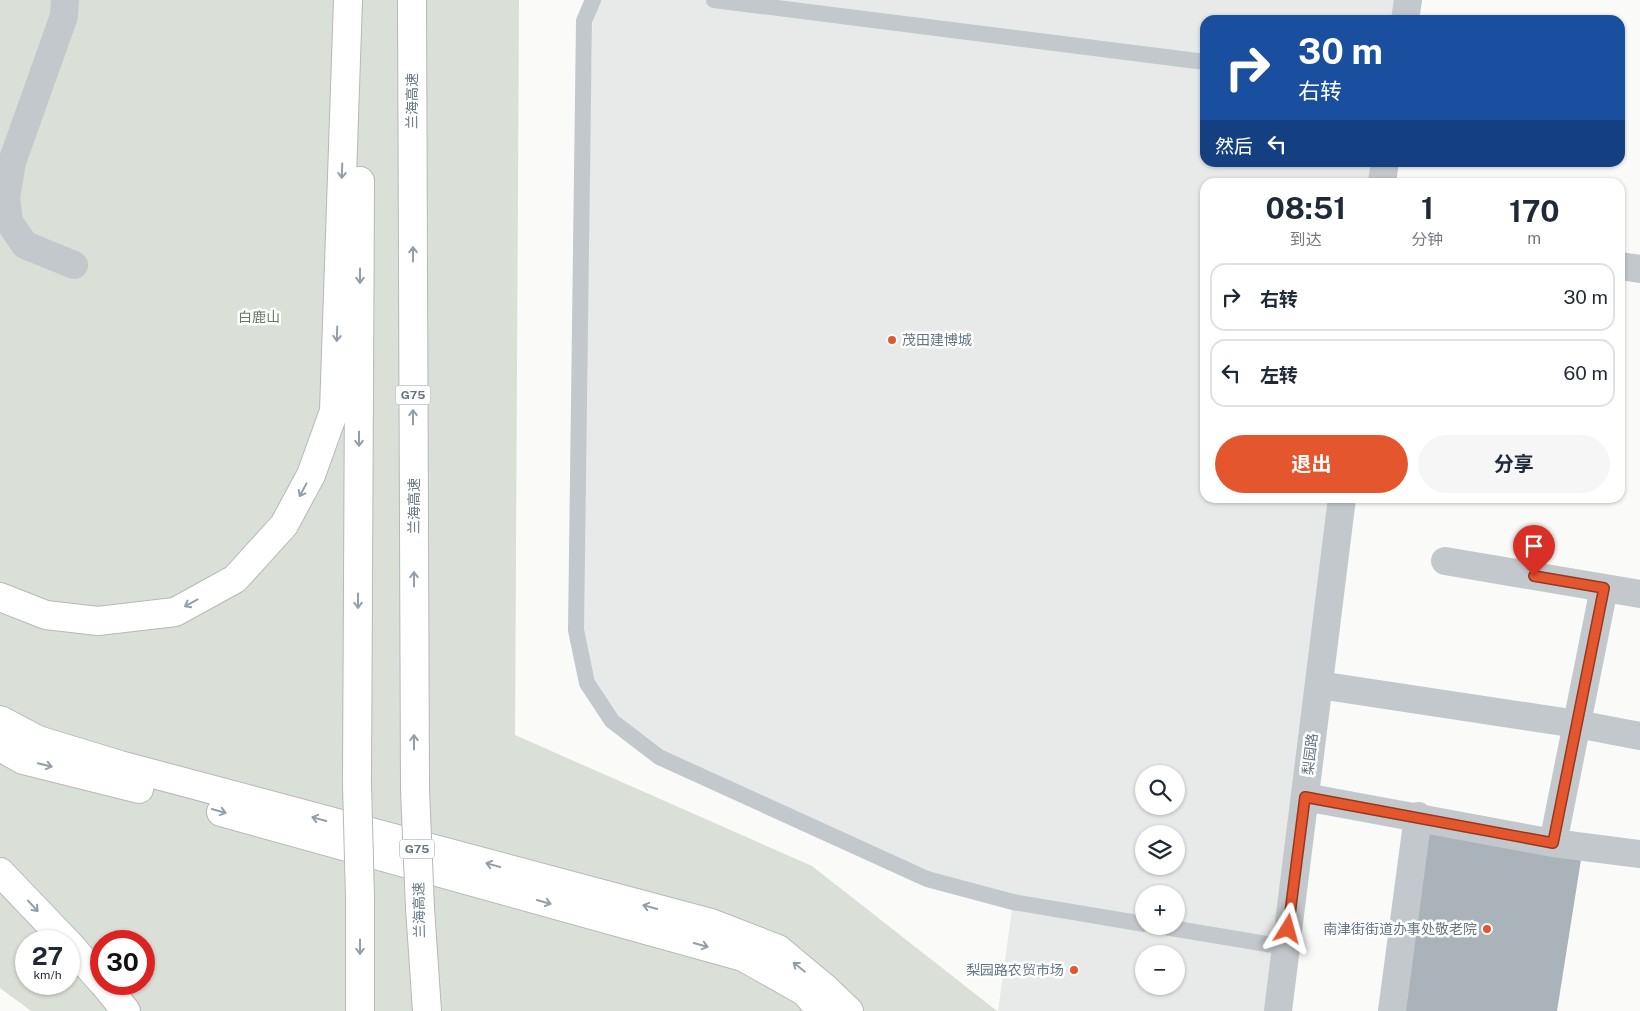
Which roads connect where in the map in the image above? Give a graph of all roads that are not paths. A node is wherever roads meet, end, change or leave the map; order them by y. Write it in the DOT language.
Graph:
graph roads {
  1 [pos="65,0"];
  2 [pos="348,0"];
  3 [pos="361,0"];
  4 [pos="412,0"];
  5 [pos="593,0"];
  6 [pos="714,0"];
  7 [pos="1408,0"];
  8 [pos="1406,15"];
  9 [pos="1200,61"];
  10 [pos="74,265"];
  11 [pos="1625,267"];
  12 [pos="1640,269"];
  13 [pos="1341,503"];
  14 [pos="1445,561"];
  15 [pos="1604,588"];
  16 [pos="1640,594"];
  17 [pos="0,597"];
  18 [pos="1319,685"];
  19 [pos="0,720"];
  20 [pos="1577,724"];
  21 [pos="1640,736"];
  22 [pos="0,747"];
  23 [pos="1305,797"];
  24 [pos="1418,816"];
  25 [pos="1553,843"];
  26 [pos="1640,854"];
  27 [pos="0,872"];
  28 [pos="420,908"];
  29 [pos="1135,922"];
  30 [pos="55,930"];
  31 [pos="1185,931"];
  32 [pos="1285,948"];
  33 [pos="80,957"];
  34 [pos="90,968"];
  35 [pos="113,995"];
  36 [pos="126,1011"];
  37 [pos="360,1011"];
  38 [pos="419,1011"];
  39 [pos="427,1011"];
  40 [pos="822,1011"];
  41 [pos="849,1011"];
  42 [pos="1278,1011"];
  43 [pos="1392,1011"];
  1 -- 10 [label="street"];
  2 -- 17 [label="highway, one-way"];
  3 -- 37 [label="highway, one-way, bridge"];
  28 -- 4 [label="highway, 兰海高速 / G75, one-way, bridge"];
  5 -- 29 [label="lane"];
  6 -- 9 [label="lane"];
  7 -- 8 [label="street"];
  11 -- 12 [label="street"];
  13 -- 18 [label="street, 梨园路"];
  14 -- 15 [label="street"];
  15 -- 16 [label="street"];
  15 -- 20 [label="street"];
  18 -- 20 [label="street"];
  18 -- 23 [label="street, 梨园路"];
  41 -- 19 [label="highway, one-way"];
  20 -- 21 [label="street"];
  20 -- 25 [label="street"];
  22 -- 40 [label="highway, one-way"];
  23 -- 24 [label="street"];
  23 -- 32 [label="street, 梨园路"];
  24 -- 25 [label="street"];
  24 -- 43 [label="street"];
  25 -- 26 [label="street"];
  27 -- 30 [label="highway, one-way"];
  28 -- 38 [label="highway, 兰海高速 / G75"];
  28 -- 39 [label="highway"];
  31 -- 32 [label="lane"];
  32 -- 42 [label="street, 梨园路"];
  33 -- 34 [label="highway"];
  35 -- 36 [label="highway"];
}
